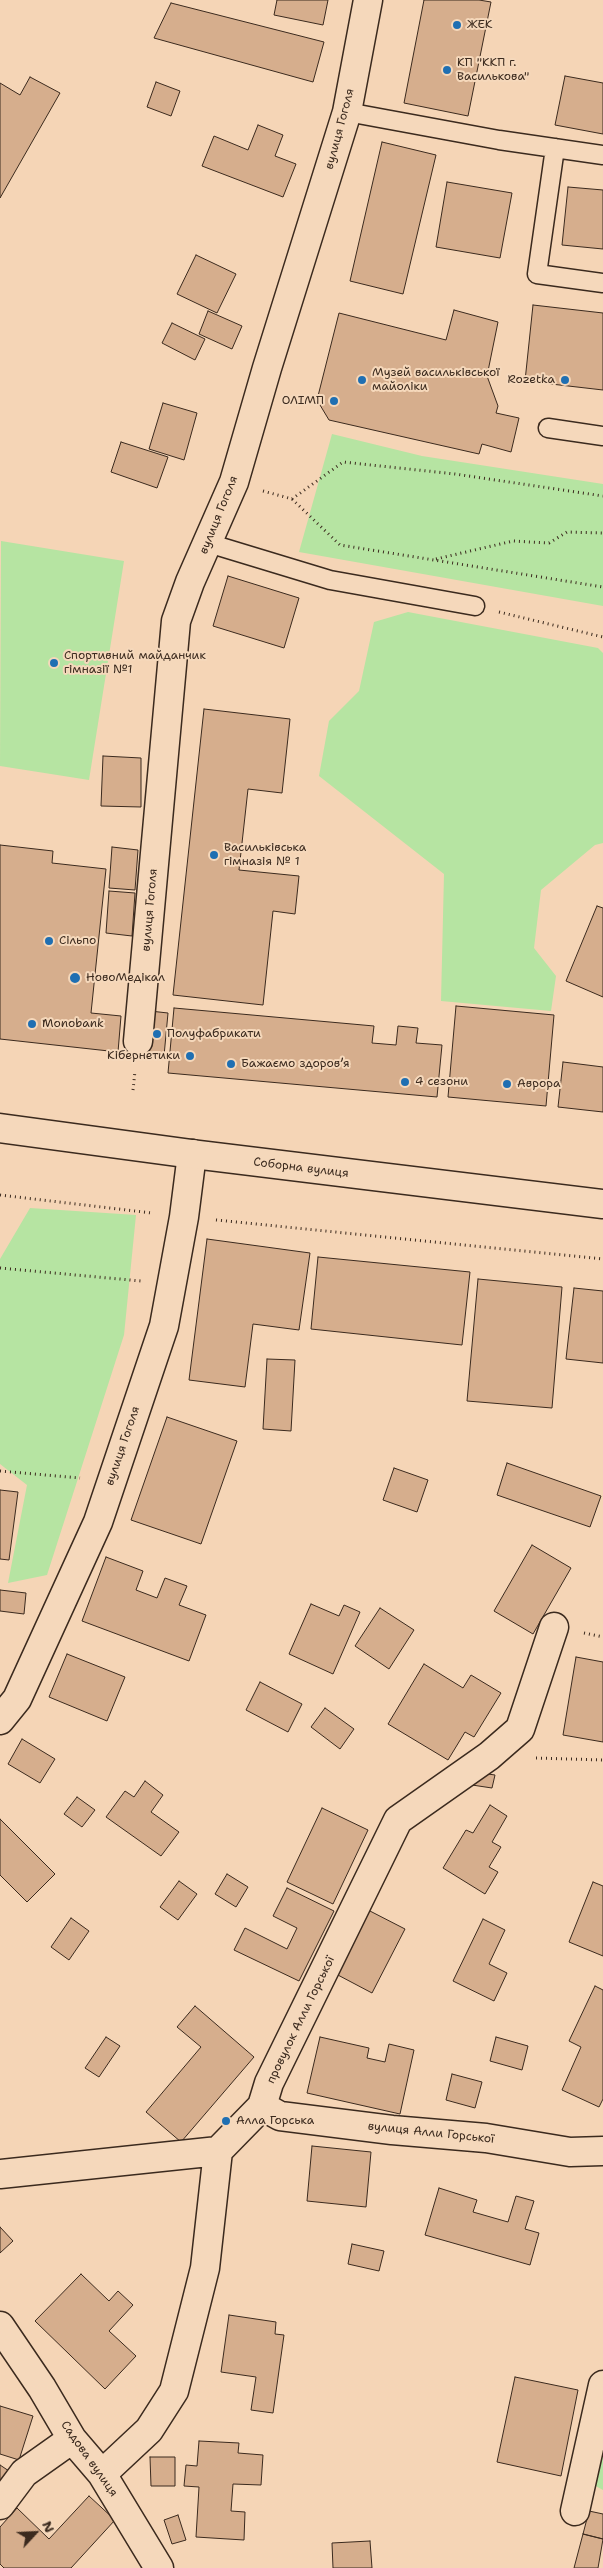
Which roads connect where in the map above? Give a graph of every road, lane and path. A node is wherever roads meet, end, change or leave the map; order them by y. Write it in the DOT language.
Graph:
graph roads {
  1 [pos="368,0"];
  2 [pos="347,112"];
  3 [pos="556,148"];
  4 [pos="603,155"];
  5 [pos="603,283"];
  6 [pos="548,428"];
  7 [pos="603,436"];
  8 [pos="234,482"];
  9 [pos="603,496"];
  10 [pos="292,499"];
  11 [pos="603,532"];
  12 [pos="208,543"];
  13 [pos="433,560"];
  14 [pos="603,587"];
  15 [pos="475,606"];
  16 [pos="603,637"];
  17 [pos="136,1053"];
  18 [pos="133,1090"];
  19 [pos="0,1128"];
  20 [pos="192,1154"];
  21 [pos="0,1196"];
  22 [pos="603,1204"];
  23 [pos="184,1217"];
  24 [pos="603,1259"];
  25 [pos="0,1268"];
  26 [pos="147,1282"];
  27 [pos="0,1471"];
  28 [pos="110,1484"];
  29 [pos="554,1627"];
  30 [pos="0,1720"];
  31 [pos="489,1756"];
  32 [pos="603,1760"];
  33 [pos="262,2106"];
  34 [pos="218,2151"];
  35 [pos="603,2151"];
  36 [pos="0,2174"];
  37 [pos="0,2326"];
  38 [pos="603,2385"];
  39 [pos="72,2440"];
  40 [pos="102,2474"];
  41 [pos="0,2505"];
  42 [pos="574,2511"];
  43 [pos="159,2568"];
  1 -- 2 [label="street, вулиця Гоголя"];
  2 -- 3 [label="lane"];
  2 -- 8 [label="street, вулиця Гоголя"];
  3 -- 4 [label="lane"];
  3 -- 5 [label="lane"];
  6 -- 7 [label="lane"];
  8 -- 10 [label="path"];
  8 -- 12 [label="street, вулиця Гоголя"];
  9 -- 10 [label="path"];
  10 -- 13 [label="path"];
  11 -- 13 [label="path"];
  12 -- 15 [label="lane"];
  12 -- 17 [label="street, вулиця Гоголя"];
  13 -- 14 [label="path"];
  15 -- 16 [label="path"];
  17 -- 18 [label="path"];
  19 -- 20 [label="street, Соборна вулиця"];
  20 -- 22 [label="street, Соборна вулиця"];
  20 -- 23 [label="street, вулиця Гоголя"];
  21 -- 23 [label="path"];
  23 -- 24 [label="path"];
  23 -- 28 [label="street, вулиця Гоголя"];
  25 -- 26 [label="path"];
  27 -- 28 [label="path"];
  28 -- 30 [label="street, вулиця Гоголя"];
  29 -- 31 [label="street, провулок Алли Горської"];
  31 -- 32 [label="path"];
  31 -- 33 [label="street, провулок Алли Горської"];
  33 -- 34 [label="street, провулок Алли Горської"];
  33 -- 35 [label="street, вулиця Алли Горської"];
  34 -- 36 [label="street"];
  34 -- 40 [label="street"];
  37 -- 39 [label="street, Садова вулиця"];
  38 -- 42 [label="street"];
  39 -- 40 [label="street, Садова вулиця"];
  39 -- 41 [label="street"];
  40 -- 43 [label="street, Садова вулиця"];
}
